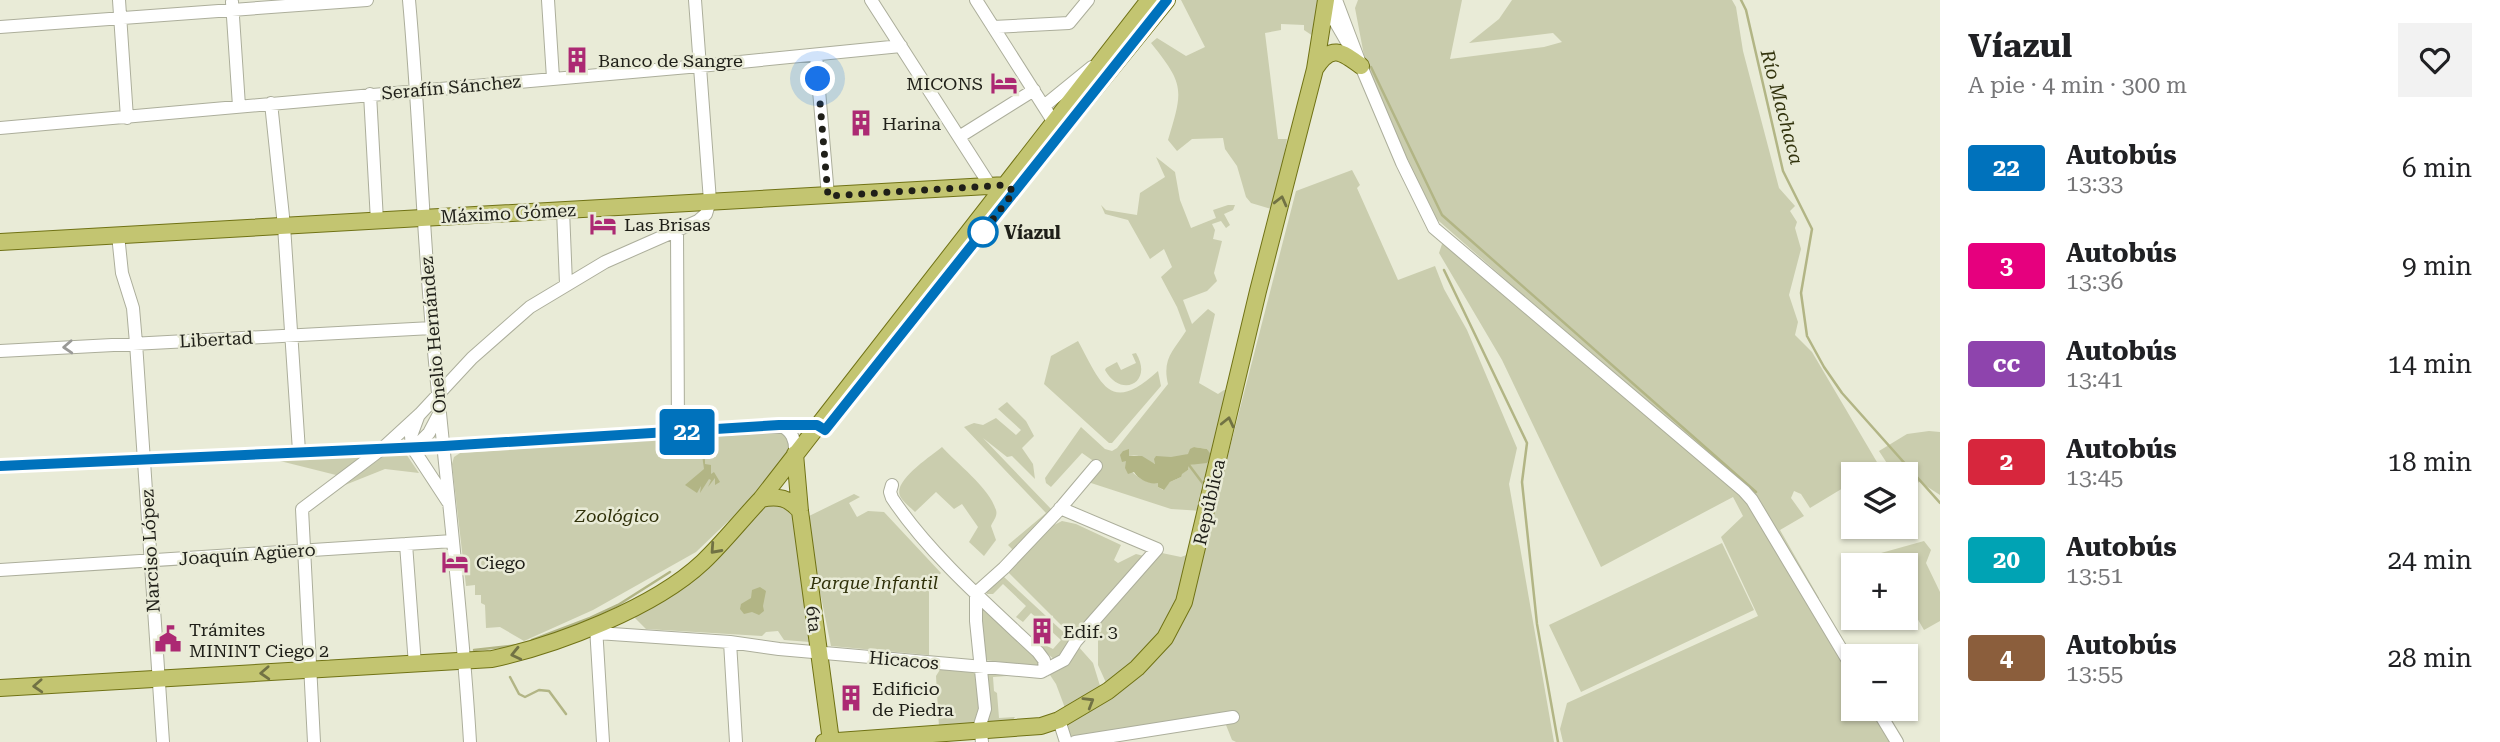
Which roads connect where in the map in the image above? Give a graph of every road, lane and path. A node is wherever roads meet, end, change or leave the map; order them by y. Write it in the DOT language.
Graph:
graph roads {
  1 [pos="119,0"];
  2 [pos="367,0"];
  3 [pos="409,0"];
  4 [pos="548,0"];
  5 [pos="695,0"];
  6 [pos="871,0"];
  7 [pos="976,0"];
  8 [pos="1088,0"];
  9 [pos="1149,0"];
  10 [pos="1167,0"];
  11 [pos="1328,2"];
  12 [pos="232,4"];
  13 [pos="121,18"];
  14 [pos="0,27"];
  15 [pos="993,27"];
  16 [pos="901,46"];
  17 [pos="816,55"];
  18 [pos="1105,57"];
  19 [pos="700,66"];
  20 [pos="1361,66"];
  21 [pos="1315,69"];
  22 [pos="553,78"];
  23 [pos="417,90"];
  24 [pos="1034,90"];
  25 [pos="370,94"];
  26 [pos="271,103"];
  27 [pos="239,106"];
  28 [pos="1044,106"];
  29 [pos="127,118"];
  30 [pos="1057,127"];
  31 [pos="0,128"];
  32 [pos="959,137"];
  33 [pos="997,188"];
  34 [pos="828,196"];
  35 [pos="710,201"];
  36 [pos="989,207"];
  37 [pos="563,210"];
  38 [pos="423,218"];
  39 [pos="377,221"];
  40 [pos="284,226"];
  41 [pos="677,230"];
  42 [pos="118,235"];
  43 [pos="0,242"];
  44 [pos="566,284"];
  45 [pos="432,328"];
  46 [pos="291,335"];
  47 [pos="136,343"];
  48 [pos="0,351"];
  49 [pos="438,395"];
  50 [pos="440,410"];
  51 [pos="420,414"];
  52 [pos="779,425"];
  53 [pos="821,427"];
  54 [pos="678,432"];
  55 [pos="444,446"];
  56 [pos="383,447"];
  57 [pos="413,447"];
  58 [pos="299,451"];
  59 [pos="145,458"];
  60 [pos="796,461"];
  61 [pos="0,466"];
  62 [pos="1096,466"];
  63 [pos="892,485"];
  64 [pos="761,499"];
  65 [pos="448,502"];
  66 [pos="1060,508"];
  67 [pos="800,511"];
  68 [pos="453,541"];
  69 [pos="407,544"];
  70 [pos="303,551"];
  71 [pos="150,560"];
  72 [pos="0,570"];
  73 [pos="976,593"];
  74 [pos="597,629"];
  75 [pos="730,642"];
  76 [pos="1841,649"];
  77 [pos="819,652"];
  78 [pos="465,662"];
  79 [pos="415,665"];
  80 [pos="981,667"];
  81 [pos="1045,670"];
  82 [pos="310,671"];
  83 [pos="159,679"];
  84 [pos="0,688"];
  85 [pos="1233,717"];
  86 [pos="1059,720"];
  87 [pos="1884,721"];
  88 [pos="982,737"];
  89 [pos="163,742"];
  90 [pos="314,742"];
  91 [pos="470,742"];
  92 [pos="603,742"];
  93 [pos="736,742"];
  94 [pos="824,742"];
  95 [pos="831,742"];
  96 [pos="1066,742"];
  97 [pos="1075,742"];
  98 [pos="1897,742"];
  1 -- 13 [label="street"];
  2 -- 12 [label="street"];
  3 -- 23 [label="street, Onelio Hernández"];
  4 -- 22 [label="street"];
  5 -- 19 [label="street"];
  6 -- 16 [label="street"];
  7 -- 15 [label="street"];
  8 -- 15 [label="street"];
  9 -- 18 [label="main road"];
  10 -- 30 [label="main road"];
  11 -- 20 [label="street"];
  11 -- 21 [label="main road, República"];
  12 -- 13 [label="street"];
  12 -- 27 [label="street"];
  13 -- 14 [label="street"];
  13 -- 29 [label="street"];
  15 -- 24 [label="street"];
  16 -- 17 [label="street, Serafín Sánchez"];
  16 -- 32 [label="street"];
  17 -- 19 [label="street, Serafín Sánchez"];
  17 -- 34 [label="street"];
  18 -- 28 [label="street"];
  18 -- 30 [label="main road"];
  19 -- 22 [label="street, Serafín Sánchez"];
  19 -- 35 [label="street"];
  20 -- 21 [label="main road"];
  20 -- 76 [label="street"];
  86 -- 21 [label="main road, República, one-way"];
  22 -- 23 [label="street, Serafín Sánchez"];
  23 -- 25 [label="street, Serafín Sánchez"];
  23 -- 38 [label="street, Onelio Hernández"];
  24 -- 28 [label="street"];
  24 -- 32 [label="street"];
  25 -- 26 [label="street, Serafín Sánchez"];
  25 -- 39 [label="street"];
  26 -- 27 [label="street, Serafín Sánchez"];
  26 -- 40 [label="street"];
  27 -- 29 [label="street, Serafín Sánchez"];
  28 -- 30 [label="street"];
  29 -- 31 [label="street, Serafín Sánchez"];
  30 -- 33 [label="main road"];
  32 -- 33 [label="street"];
  33 -- 34 [label="main road, Máximo Gómez"];
  33 -- 36 [label="main road"];
  33 -- 36 [label="main road"];
  33 -- 53 [label="main road"];
  34 -- 35 [label="main road, Máximo Gómez"];
  35 -- 37 [label="main road, Máximo Gómez"];
  35 -- 41 [label="street"];
  36 -- 53 [label="main road"];
  37 -- 38 [label="main road, Máximo Gómez"];
  37 -- 44 [label="street"];
  38 -- 39 [label="main road, Máximo Gómez"];
  38 -- 45 [label="street, Onelio Hernández"];
  39 -- 40 [label="main road, Máximo Gómez"];
  40 -- 42 [label="main road, Máximo Gómez"];
  40 -- 46 [label="street"];
  41 -- 44 [label="street"];
  41 -- 54 [label="street"];
  42 -- 43 [label="main road, Máximo Gómez"];
  42 -- 47 [label="street, Narciso López"];
  44 -- 49 [label="street"];
  45 -- 46 [label="street, Libertad"];
  45 -- 49 [label="street, Onelio Hernández"];
  46 -- 47 [label="street, Libertad"];
  46 -- 58 [label="street"];
  47 -- 48 [label="street, Libertad, one-way"];
  47 -- 59 [label="street, Narciso López"];
  49 -- 50 [label="street, Onelio Hernández"];
  49 -- 51 [label="street"];
  50 -- 55 [label="street, Onelio Hernández"];
  50 -- 57 [label="street"];
  51 -- 56 [label="street"];
  51 -- 57 [label="street"];
  52 -- 53 [label="street"];
  52 -- 54 [label="street"];
  52 -- 60 [label="street"];
  53 -- 60 [label="main road"];
  54 -- 55 [label="street"];
  55 -- 57 [label="street"];
  55 -- 65 [label="street, Onelio Hernández"];
  56 -- 57 [label="street"];
  56 -- 58 [label="street"];
  56 -- 70 [label="street"];
  57 -- 65 [label="street, Onelio Hernández"];
  58 -- 59 [label="street"];
  59 -- 61 [label="street"];
  59 -- 71 [label="street, Narciso López"];
  60 -- 64 [label="main road"];
  60 -- 67 [label="main road, 6ta"];
  62 -- 66 [label="street"];
  63 -- 73 [label="street"];
  64 -- 67 [label="main road"];
  64 -- 74 [label="main road, one-way"];
  65 -- 68 [label="street, Onelio Hernández"];
  66 -- 73 [label="street"];
  66 -- 81 [label="street"];
  67 -- 77 [label="main road, 6ta"];
  68 -- 69 [label="street, Joaquín Agüero"];
  68 -- 78 [label="street, Onelio Hernández"];
  69 -- 70 [label="street, Joaquín Agüero"];
  69 -- 79 [label="street"];
  70 -- 71 [label="street, Joaquín Agüero"];
  70 -- 82 [label="street"];
  71 -- 72 [label="street, Joaquín Agüero"];
  71 -- 83 [label="street, Narciso López"];
  73 -- 80 [label="street"];
  73 -- 81 [label="street"];
  74 -- 75 [label="street, Hicacos"];
  74 -- 78 [label="main road, one-way"];
  74 -- 92 [label="street"];
  75 -- 77 [label="street, Hicacos"];
  75 -- 93 [label="street"];
  77 -- 80 [label="street, Hicacos"];
  77 -- 95 [label="main road, 6ta"];
  78 -- 79 [label="main road"];
  78 -- 91 [label="street, Onelio Hernández"];
  79 -- 82 [label="main road"];
  80 -- 81 [label="street, Hicacos"];
  80 -- 88 [label="street"];
  82 -- 83 [label="main road, one-way"];
  82 -- 90 [label="street"];
  83 -- 84 [label="main road, one-way"];
  83 -- 89 [label="street, Narciso López"];
  85 -- 97 [label="street"];
  86 -- 88 [label="main road, República"];
  86 -- 96 [label="street"];
  87 -- 98 [label="street"];
  88 -- 95 [label="main road, República"];
  94 -- 95 [label="main road, República"];
}
